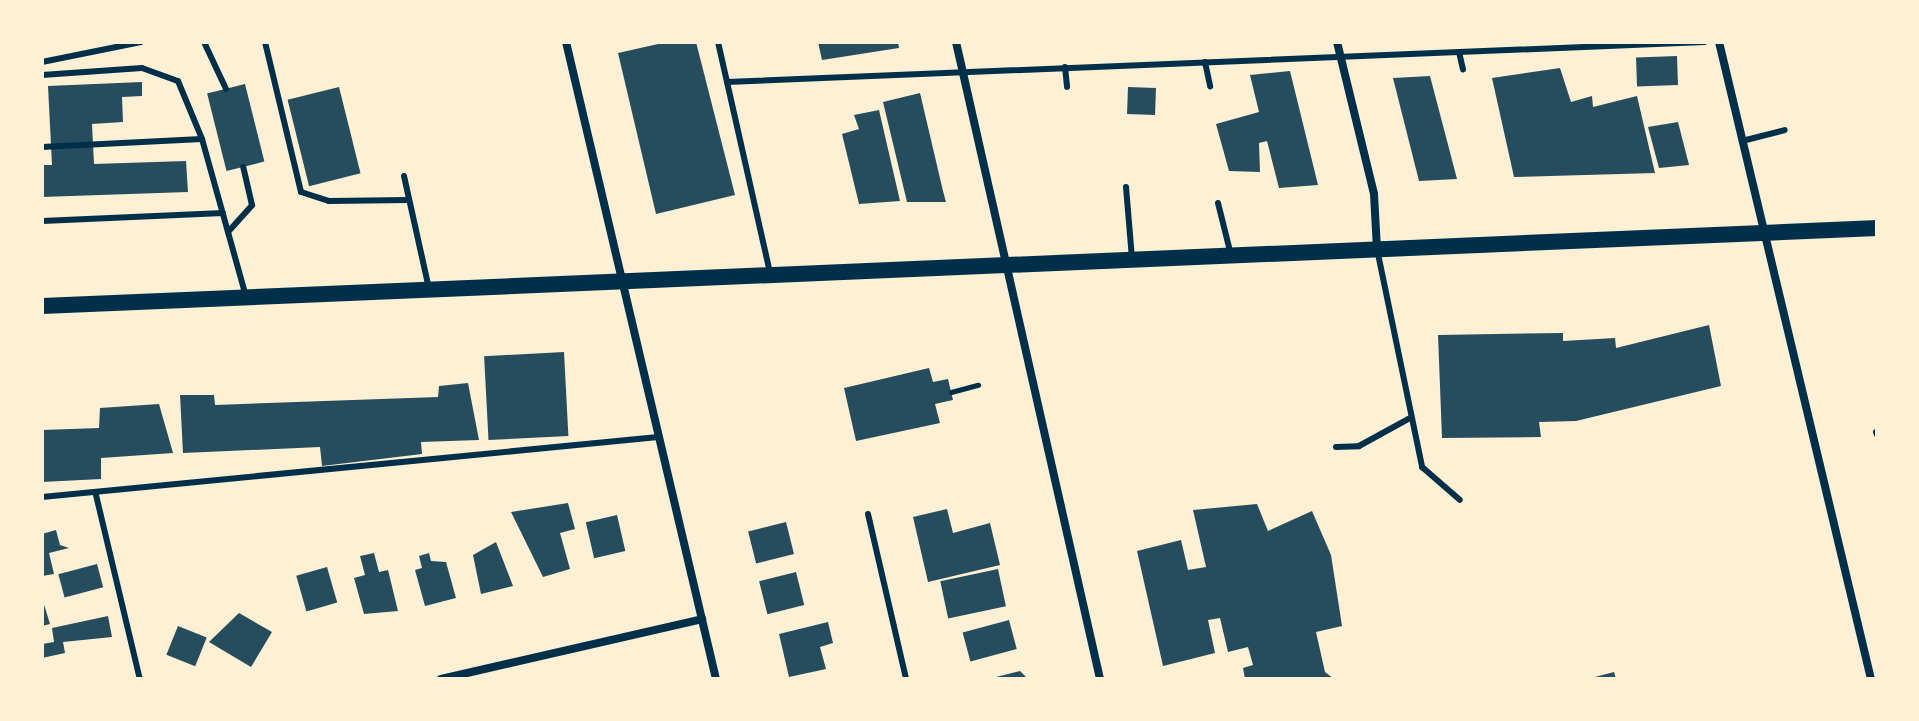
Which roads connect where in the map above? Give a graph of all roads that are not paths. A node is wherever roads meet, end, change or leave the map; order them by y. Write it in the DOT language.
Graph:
graph roads {
  1 [pos="141,42"];
  2 [pos="204,42"];
  3 [pos="265,42"];
  4 [pos="566,42"];
  5 [pos="718,42"];
  6 [pos="956,42"];
  7 [pos="1337,42"];
  8 [pos="1704,42"];
  9 [pos="1719,42"];
  10 [pos="1459,52"];
  11 [pos="1341,56"];
  12 [pos="42,62"];
  13 [pos="1205,62"];
  14 [pos="1065,67"];
  15 [pos="1463,70"];
  16 [pos="963,71"];
  17 [pos="42,75"];
  18 [pos="727,82"];
  19 [pos="1210,86"];
  20 [pos="1067,87"];
  21 [pos="226,89"];
  22 [pos="1785,130"];
  23 [pos="202,139"];
  24 [pos="1742,141"];
  25 [pos="42,147"];
  26 [pos="243,167"];
  27 [pos="404,176"];
  28 [pos="1126,187"];
  29 [pos="409,200"];
  30 [pos="1218,203"];
  31 [pos="223,213"];
  32 [pos="42,221"];
  33 [pos="1877,228"];
  34 [pos="228,232"];
  35 [pos="1764,232"];
  36 [pos="1377,249"];
  37 [pos="1231,255"];
  38 [pos="1132,259"];
  39 [pos="1005,265"];
  40 [pos="770,275"];
  41 [pos="619,281"];
  42 [pos="429,289"];
  43 [pos="246,297"];
  44 [pos="42,306"];
  45 [pos="1410,418"];
  46 [pos="658,437"];
  47 [pos="1336,447"];
  48 [pos="96,495"];
  49 [pos="42,497"];
  50 [pos="1460,500"];
  51 [pos="868,514"];
  52 [pos="702,619"];
  53 [pos="140,679"];
  54 [pos="441,679"];
  55 [pos="716,679"];
  56 [pos="906,679"];
  57 [pos="1100,679"];
  58 [pos="1871,679"];
  1 -- 12 [label="lane"];
  2 -- 21 [label="lane"];
  3 -- 29 [label="lane"];
  4 -- 41 [label="street"];
  5 -- 18 [label="lane"];
  6 -- 16 [label="street"];
  7 -- 11 [label="street"];
  8 -- 10 [label="lane"];
  9 -- 24 [label="street"];
  10 -- 11 [label="lane"];
  10 -- 15 [label="lane"];
  11 -- 13 [label="lane"];
  11 -- 36 [label="street"];
  13 -- 14 [label="lane"];
  13 -- 19 [label="lane"];
  14 -- 16 [label="lane"];
  14 -- 20 [label="lane"];
  16 -- 18 [label="lane"];
  16 -- 39 [label="street"];
  17 -- 23 [label="lane"];
  18 -- 40 [label="lane"];
  22 -- 24 [label="lane"];
  23 -- 25 [label="lane"];
  23 -- 31 [label="lane"];
  24 -- 35 [label="street"];
  26 -- 34 [label="lane"];
  27 -- 29 [label="lane"];
  28 -- 38 [label="lane"];
  29 -- 42 [label="lane"];
  30 -- 37 [label="lane"];
  31 -- 32 [label="lane"];
  31 -- 34 [label="lane"];
  33 -- 35 [label="main road"];
  34 -- 43 [label="lane"];
  35 -- 36 [label="main road"];
  35 -- 58 [label="street"];
  36 -- 37 [label="main road"];
  36 -- 45 [label="lane"];
  37 -- 38 [label="main road"];
  38 -- 39 [label="main road"];
  39 -- 40 [label="main road"];
  39 -- 57 [label="street"];
  40 -- 41 [label="main road"];
  41 -- 42 [label="main road"];
  41 -- 46 [label="street"];
  42 -- 43 [label="main road"];
  43 -- 44 [label="main road"];
  45 -- 47 [label="lane"];
  45 -- 50 [label="lane"];
  46 -- 48 [label="lane"];
  46 -- 52 [label="street"];
  48 -- 49 [label="lane"];
  48 -- 53 [label="lane"];
  51 -- 56 [label="lane"];
  52 -- 54 [label="street"];
  52 -- 55 [label="street"];
}
